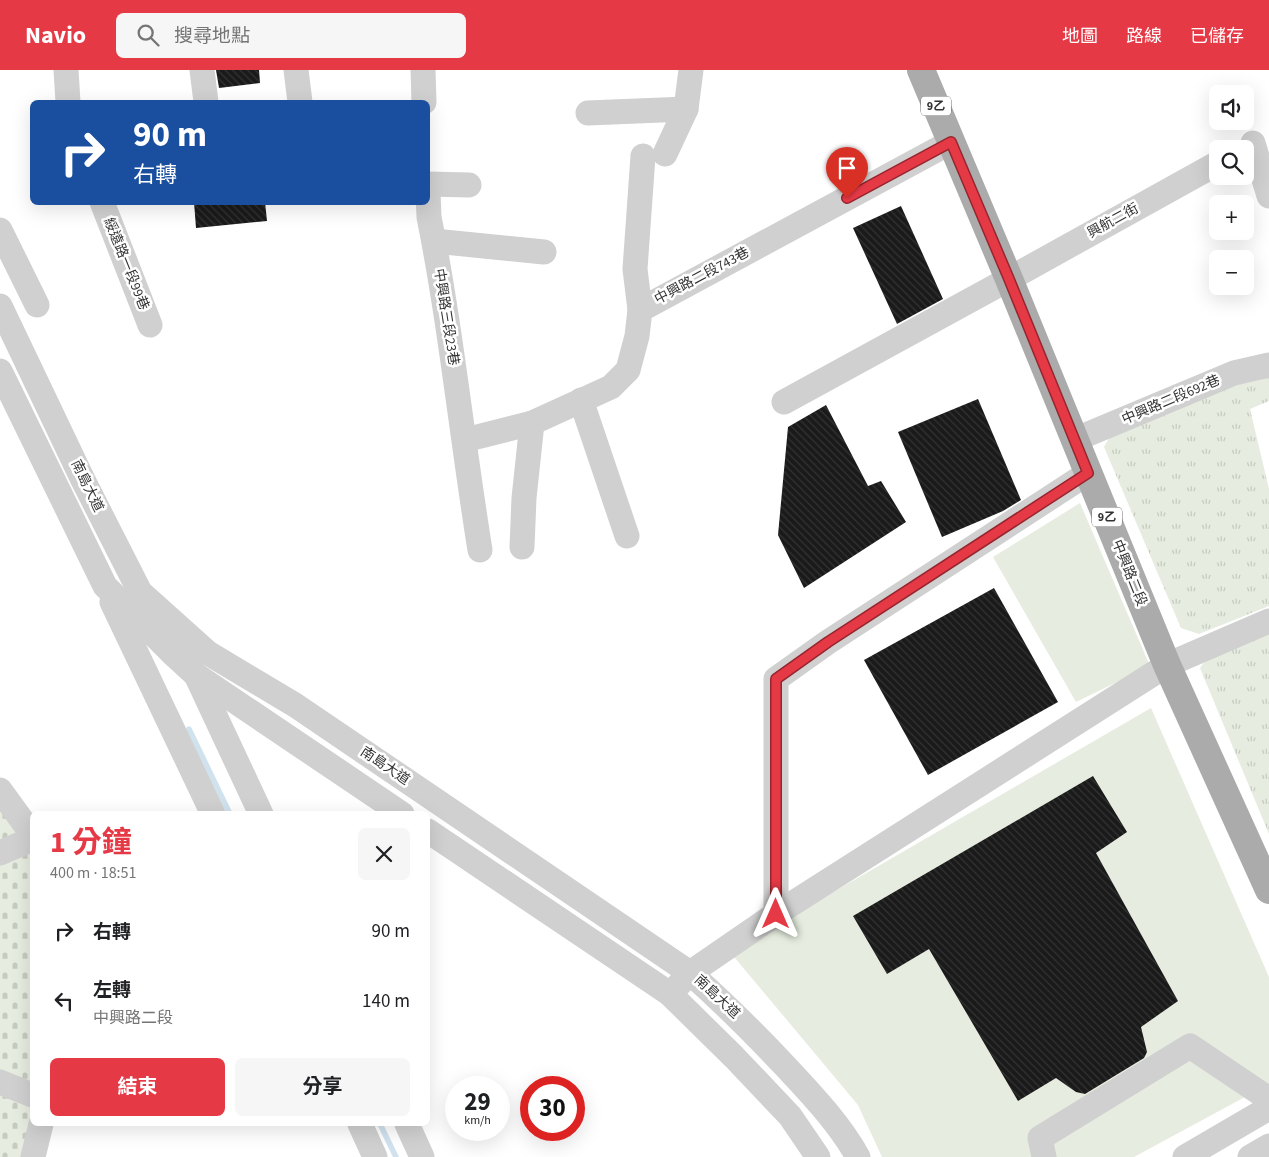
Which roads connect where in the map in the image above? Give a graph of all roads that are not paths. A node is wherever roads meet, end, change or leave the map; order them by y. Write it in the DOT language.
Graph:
graph roads {
  1 [pos="66,70"];
  2 [pos="202,70"];
  3 [pos="296,70"];
  4 [pos="423,70"];
  5 [pos="691,70"];
  6 [pos="920,70"];
  7 [pos="68,100"];
  8 [pos="206,100"];
  9 [pos="300,100"];
  10 [pos="424,100"];
  11 [pos="686,109"];
  12 [pos="588,113"];
  13 [pos="951,142"];
  14 [pos="1255,142"];
  15 [pos="1209,168"];
  16 [pos="430,184"];
  17 [pos="469,185"];
  18 [pos="1269,196"];
  19 [pos="103,205"];
  20 [pos="429,205"];
  21 [pos="0,230"];
  22 [pos="434,241"];
  23 [pos="544,252"];
  24 [pos="1009,279"];
  25 [pos="0,306"];
  26 [pos="38,306"];
  27 [pos="640,310"];
  28 [pos="150,325"];
  29 [pos="1269,365"];
  30 [pos="0,371"];
  31 [pos="581,400"];
  32 [pos="784,402"];
  33 [pos="532,423"];
  34 [pos="465,440"];
  35 [pos="1074,440"];
  36 [pos="1088,473"];
  37 [pos="626,536"];
  38 [pos="522,547"];
  39 [pos="480,550"];
  40 [pos="105,586"];
  41 [pos="1269,621"];
  42 [pos="1167,665"];
  43 [pos="196,675"];
  44 [pos="0,790"];
  45 [pos="212,811"];
  46 [pos="260,811"];
  47 [pos="398,811"];
  48 [pos="30,831"];
  49 [pos="430,832"];
  50 [pos="30,840"];
  51 [pos="0,853"];
  52 [pos="1269,890"];
  53 [pos="776,914"];
  54 [pos="690,973"];
  55 [pos="670,994"];
  56 [pos="0,1082"];
  57 [pos="30,1094"];
  58 [pos="1269,1099"];
  59 [pos="1269,1108"];
  60 [pos="41,1126"];
  61 [pos="361,1126"];
  62 [pos="408,1126"];
  63 [pos="1269,1146"];
  64 [pos="33,1157"];
  65 [pos="375,1157"];
  66 [pos="422,1157"];
  67 [pos="818,1157"];
  68 [pos="858,1157"];
  69 [pos="1044,1157"];
  70 [pos="1185,1157"];
  71 [pos="1250,1157"];
  1 -- 7 [label="street"];
  2 -- 8 [label="street"];
  3 -- 9 [label="street"];
  4 -- 10 [label="street"];
  5 -- 11 [label="street"];
  6 -- 13 [label="main road, 9乙"];
  11 -- 12 [label="street"];
  11 -- 27 [label="street"];
  13 -- 24 [label="main road, 中興路二段 / 9乙"];
  13 -- 27 [label="street, 中興路二段743巷"];
  14 -- 18 [label="street"];
  15 -- 24 [label="street, 興航二街"];
  16 -- 17 [label="street"];
  19 -- 28 [label="street, 綏遠路一段99巷"];
  20 -- 22 [label="street, 中興路三段23巷"];
  21 -- 26 [label="street"];
  22 -- 23 [label="street"];
  22 -- 34 [label="street, 中興路三段23巷"];
  24 -- 32 [label="street, 興航二街"];
  24 -- 35 [label="main road, 中興路二段 / 9乙"];
  25 -- 54 [label="street, 南島大道"];
  27 -- 31 [label="street, 中興路二段743巷"];
  29 -- 35 [label="street, 中興路二段692巷"];
  30 -- 40 [label="street, 南島大道"];
  31 -- 33 [label="street, 中興路二段743巷"];
  31 -- 37 [label="street"];
  33 -- 34 [label="street, 中興路二段743巷"];
  33 -- 38 [label="street"];
  34 -- 39 [label="street, 中興路三段23巷"];
  35 -- 36 [label="main road, 中興路二段 / 9乙"];
  36 -- 42 [label="main road, 中興路二段 / 9乙"];
  36 -- 53 [label="street"];
  40 -- 43 [label="street, 南島大道"];
  40 -- 45 [label="street"];
  41 -- 42 [label="street"];
  42 -- 52 [label="main road, 中興路二段 / 9乙"];
  42 -- 53 [label="street"];
  43 -- 46 [label="street"];
  43 -- 47 [label="street, 南島大道"];
  44 -- 48 [label="street"];
  49 -- 55 [label="street"];
  50 -- 51 [label="street"];
  53 -- 54 [label="street"];
  54 -- 55 [label="street"];
  54 -- 68 [label="street, 南島大道"];
  55 -- 67 [label="street"];
  56 -- 57 [label="street"];
  58 -- 69 [label="street"];
  59 -- 70 [label="street"];
  60 -- 64 [label="street"];
  61 -- 65 [label="street"];
  62 -- 66 [label="street"];
  63 -- 71 [label="street"];
}
